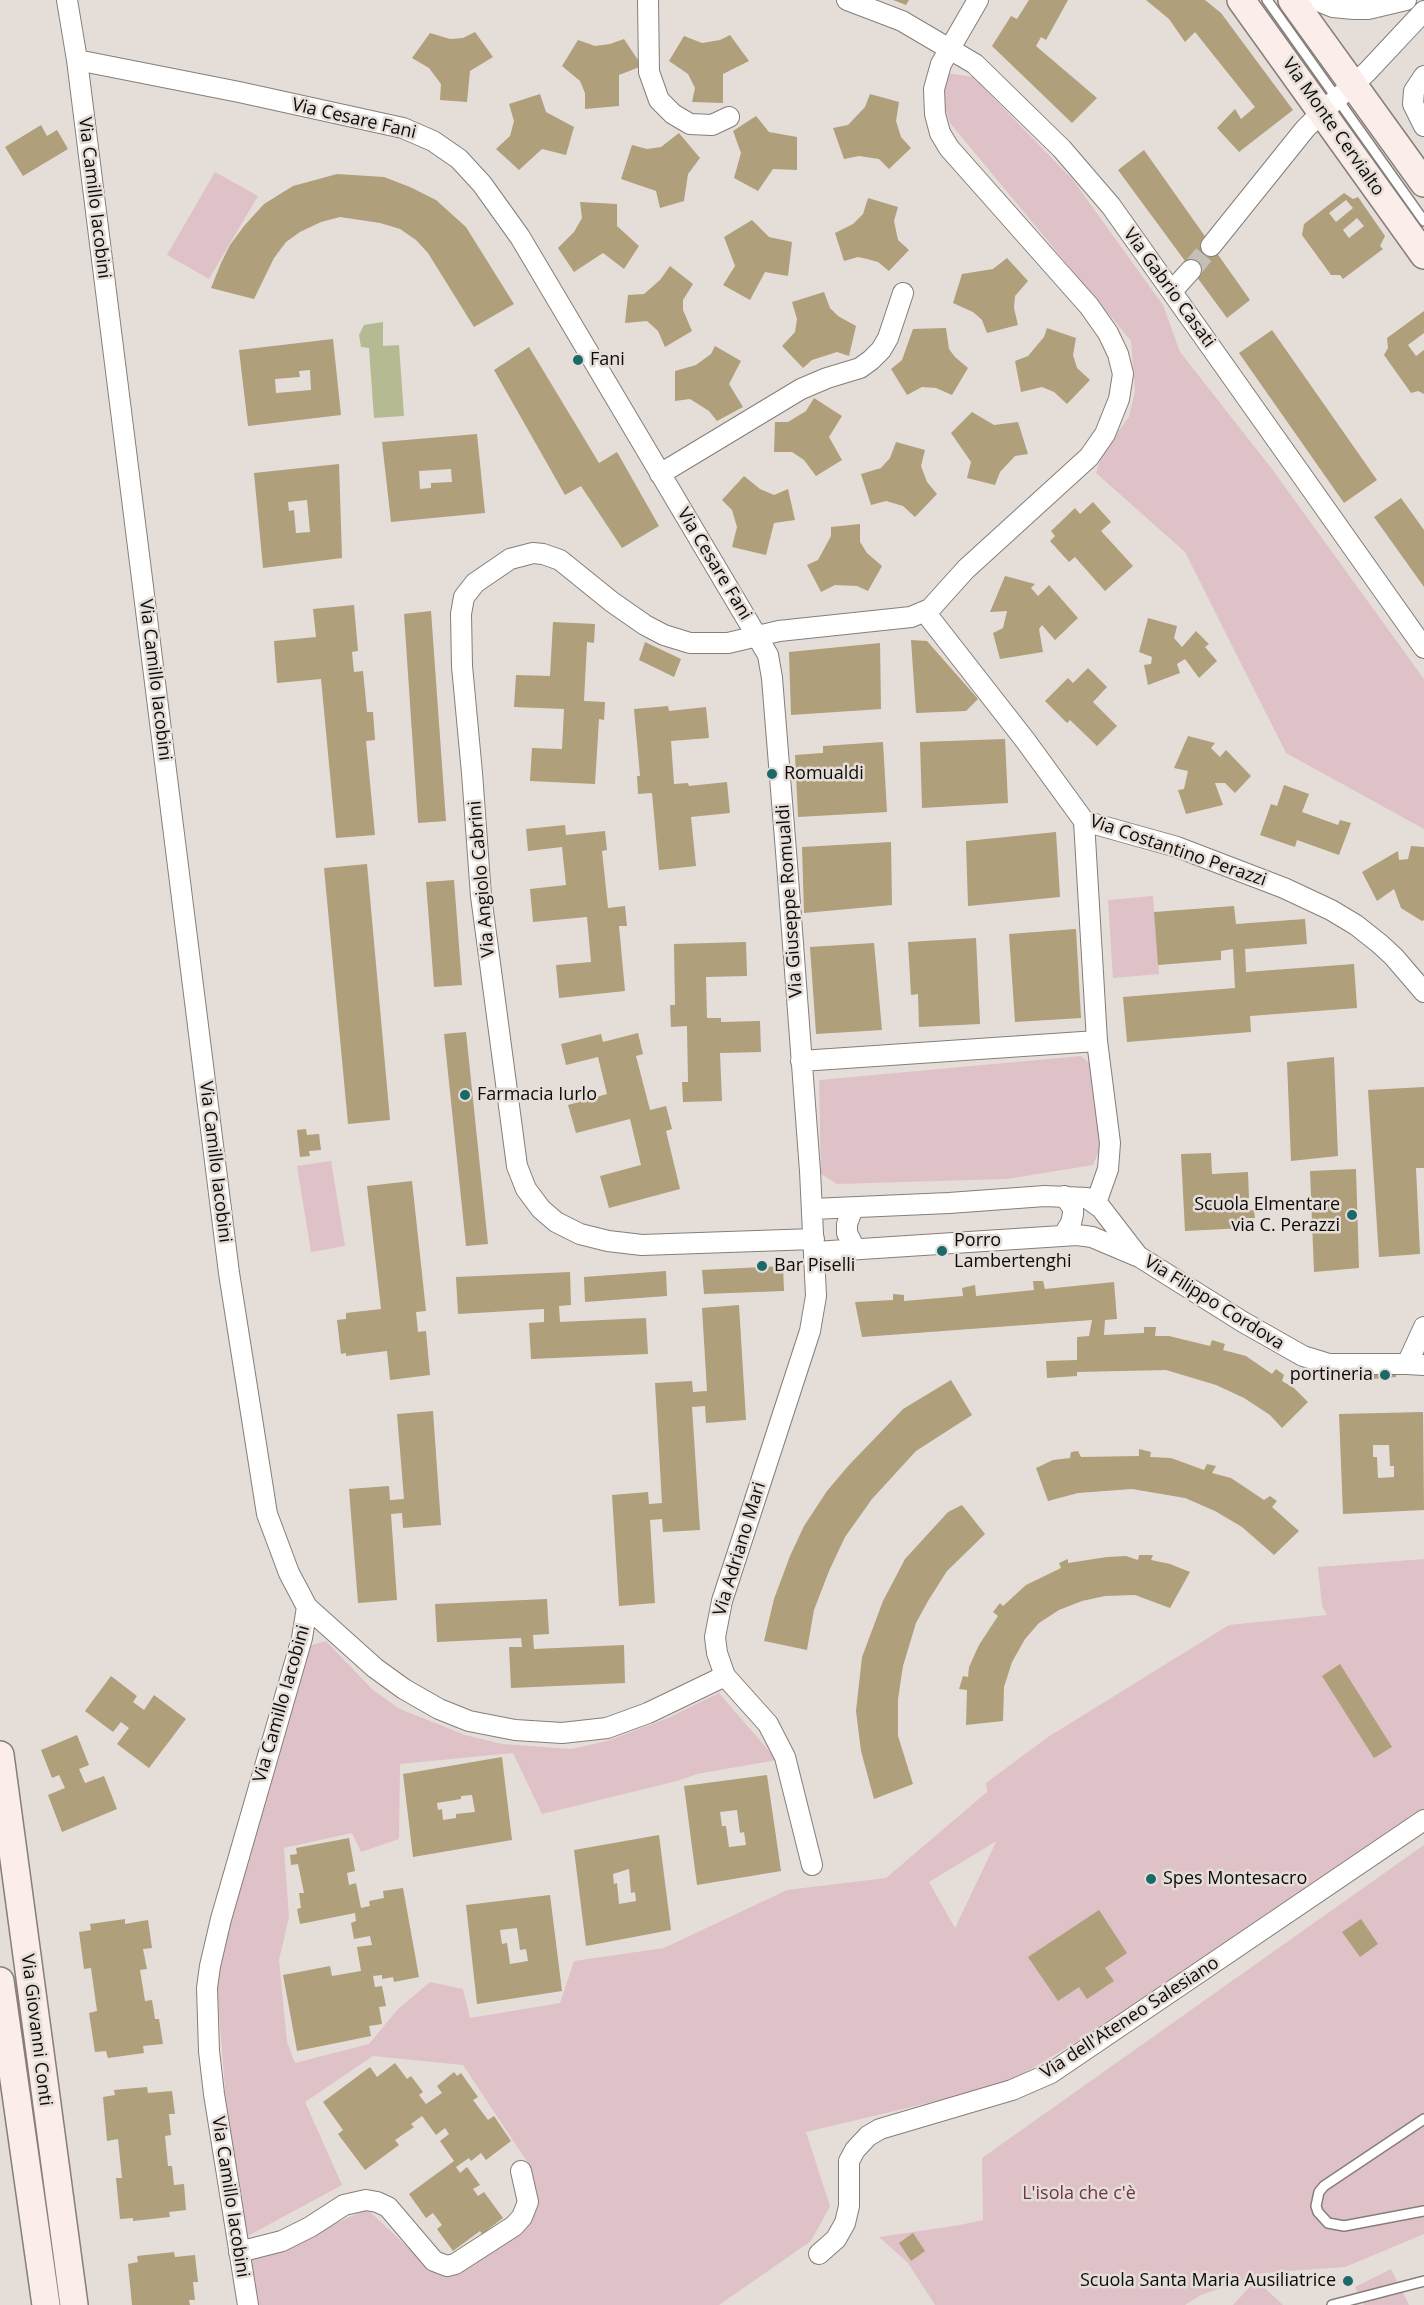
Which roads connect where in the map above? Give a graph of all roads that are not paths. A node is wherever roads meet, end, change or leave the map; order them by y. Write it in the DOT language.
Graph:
graph roads {
  1 [pos="67,0"];
  2 [pos="648,0"];
  3 [pos="847,0"];
  4 [pos="978,0"];
  5 [pos="1241,0"];
  6 [pos="1267,0"];
  7 [pos="1292,0"];
  8 [pos="1317,0"];
  9 [pos="1406,0"];
  10 [pos="1424,10"];
  11 [pos="949,48"];
  12 [pos="77,60"];
  13 [pos="1424,76"];
  14 [pos="1337,98"];
  15 [pos="729,117"];
  16 [pos="1424,126"];
  17 [pos="1424,183"];
  18 [pos="1424,221"];
  19 [pos="1211,246"];
  20 [pos="1424,255"];
  21 [pos="1191,270"];
  22 [pos="1172,291"];
  23 [pos="903,293"];
  24 [pos="660,474"];
  25 [pos="925,612"];
  26 [pos="758,636"];
  27 [pos="1424,648"];
  28 [pos="1084,821"];
  29 [pos="1424,992"];
  30 [pos="1097,1041"];
  31 [pos="801,1061"];
  32 [pos="1064,1196"];
  33 [pos="1096,1203"];
  34 [pos="853,1208"];
  35 [pos="812,1209"];
  36 [pos="1063,1236"];
  37 [pos="814,1245"];
  38 [pos="855,1249"];
  39 [pos="1138,1256"];
  40 [pos="1424,1327"];
  41 [pos="1415,1364"];
  42 [pos="307,1607"];
  43 [pos="725,1676"];
  44 [pos="0,1755"];
  45 [pos="1424,1820"];
  46 [pos="812,1865"];
  47 [pos="0,1981"];
  48 [pos="1424,2119"];
  49 [pos="521,2170"];
  50 [pos="1424,2211"];
  51 [pos="239,2252"];
  52 [pos="819,2254"];
  53 [pos="1424,2281"];
  54 [pos="46,2305"];
  55 [pos="74,2305"];
  56 [pos="248,2305"];
  57 [pos="1332,2305"];
  1 -- 12 [label="street, Via Camillo Iacobini"];
  2 -- 15 [label="street"];
  3 -- 11 [label="street, Via Gabrio Casati"];
  4 -- 11 [label="street"];
  5 -- 14 [label="main road, Via Monte Cervialto"];
  6 -- 14 [label="lane, Via Monte Cervialto"];
  7 -- 14 [label="main road, Via Monte Cervialto"];
  8 -- 9 [label="street"];
  10 -- 14 [label="street"];
  11 -- 22 [label="street, Via Gabrio Casati"];
  11 -- 25 [label="street"];
  12 -- 24 [label="street, Via Cesare Fani"];
  12 -- 42 [label="street, Via Camillo Iacobini"];
  13 -- 16 [label="street"];
  14 -- 17 [label="main road, Via Monte Cervialto"];
  14 -- 18 [label="lane, Via Monte Cervialto"];
  14 -- 19 [label="street"];
  14 -- 20 [label="main road, Via Monte Cervialto"];
  21 -- 22 [label="street"];
  22 -- 27 [label="street, Via Gabrio Casati"];
  23 -- 24 [label="street"];
  24 -- 26 [label="street, Via Cesare Fani"];
  25 -- 26 [label="street, Via Cesare Fani"];
  25 -- 28 [label="street, Via Costantino Perazzi"];
  26 -- 31 [label="street, Via Giuseppe Romualdi"];
  26 -- 37 [label="street, Via Angiolo Cabrini"];
  28 -- 29 [label="street, Via Costantino Perazzi"];
  28 -- 30 [label="street"];
  30 -- 31 [label="street"];
  30 -- 33 [label="street"];
  31 -- 35 [label="street, Via Giuseppe Romualdi"];
  32 -- 33 [label="street"];
  32 -- 34 [label="street"];
  32 -- 36 [label="street"];
  33 -- 39 [label="street, Via Filippo Cordova"];
  34 -- 35 [label="street"];
  34 -- 38 [label="street"];
  35 -- 37 [label="street, Via Adriano Mari"];
  36 -- 38 [label="street, Via Angiolo Cabrini"];
  36 -- 39 [label="street, Via Angiolo Cabrini"];
  37 -- 38 [label="street, Via Angiolo Cabrini"];
  37 -- 43 [label="street, Via Adriano Mari"];
  39 -- 41 [label="street, Via Filippo Cordova"];
  40 -- 41 [label="street"];
  42 -- 43 [label="street"];
  42 -- 51 [label="street, Via Camillo Iacobini"];
  43 -- 46 [label="street, Via Adriano Mari"];
  44 -- 55 [label="main road, Via Giovanni Conti"];
  45 -- 52 [label="street, Via dell'Ateneo Salesiano"];
  47 -- 54 [label="main road, Via Giovanni Conti"];
  48 -- 50 [label="lane"];
  49 -- 51 [label="street"];
  51 -- 56 [label="street, Via Camillo Iacobini"];
  53 -- 57 [label="lane"];
}
